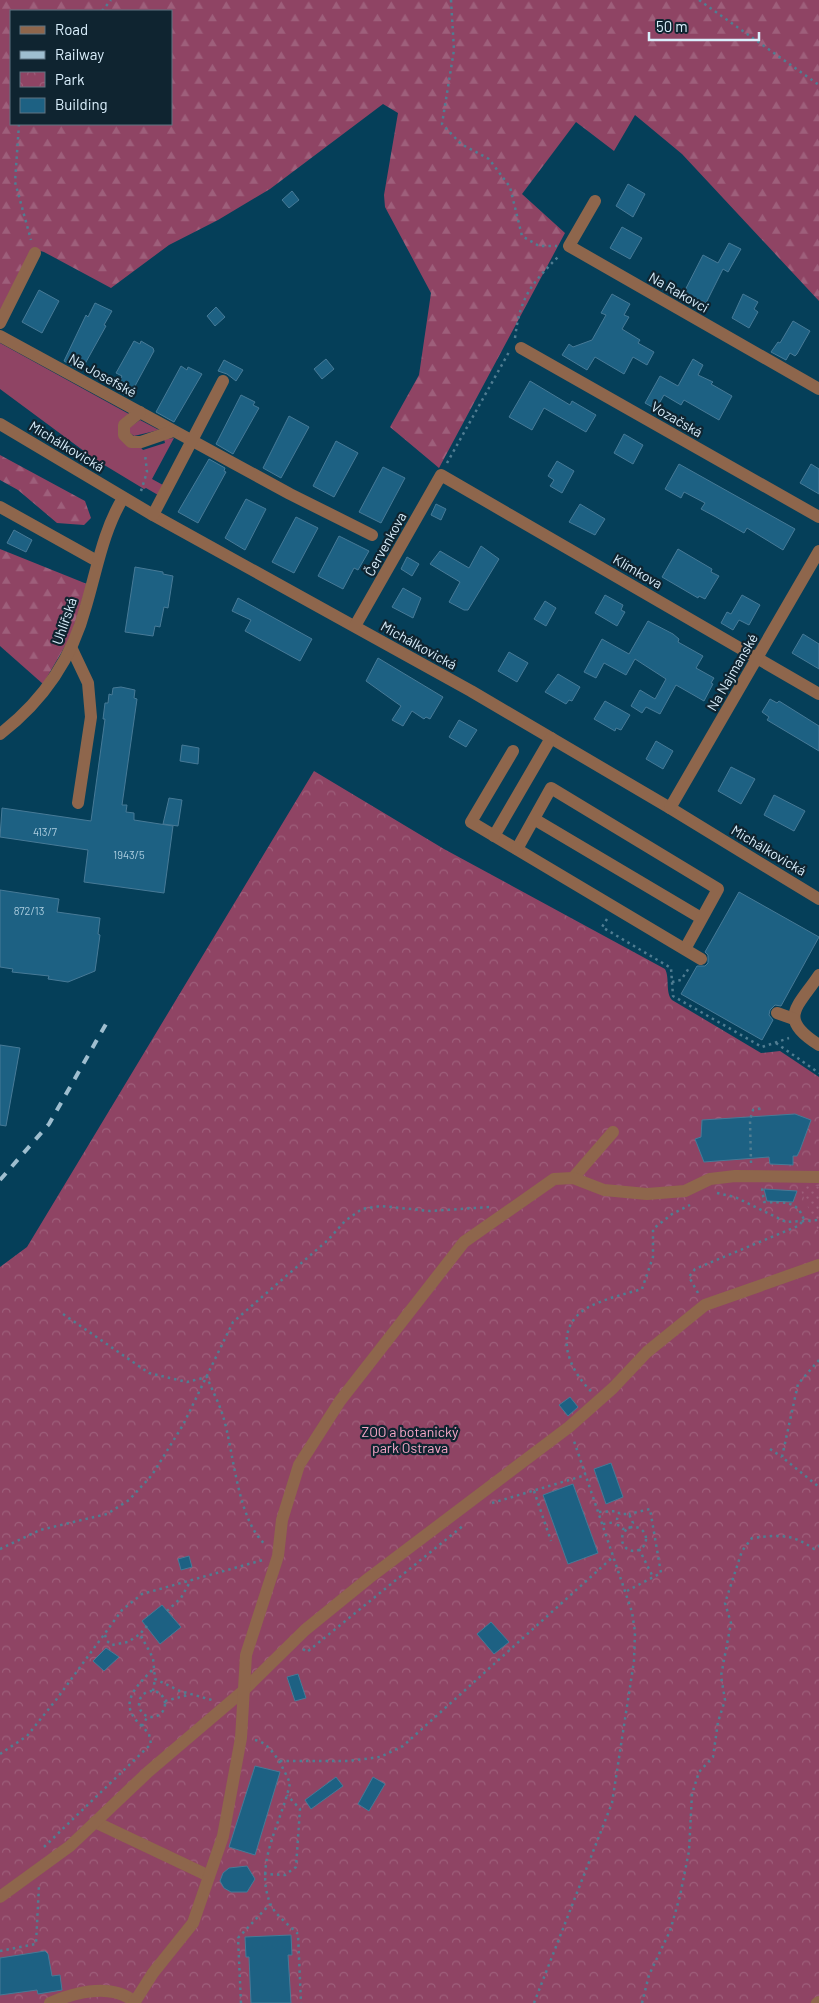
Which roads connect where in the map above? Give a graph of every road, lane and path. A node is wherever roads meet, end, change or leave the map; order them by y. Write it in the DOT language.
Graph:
graph roads {
  1 [pos="111,0"];
  2 [pos="451,0"];
  3 [pos="699,0"];
  4 [pos="103,10"];
  5 [pos="819,85"];
  6 [pos="20,125"];
  7 [pos="595,201"];
  8 [pos="569,246"];
  9 [pos="35,253"];
  10 [pos="0,323"];
  11 [pos="0,336"];
  12 [pos="521,348"];
  13 [pos="223,381"];
  14 [pos="819,389"];
  15 [pos="140,412"];
  16 [pos="0,424"];
  17 [pos="173,431"];
  18 [pos="191,440"];
  19 [pos="144,448"];
  20 [pos="440,475"];
  21 [pos="141,491"];
  22 [pos="123,498"];
  23 [pos="0,507"];
  24 [pos="153,515"];
  25 [pos="819,517"];
  26 [pos="372,535"];
  27 [pos="819,551"];
  28 [pos="97,561"];
  29 [pos="355,626"];
  30 [pos="71,647"];
  31 [pos="758,658"];
  32 [pos="819,694"];
  33 [pos="0,734"];
  34 [pos="550,738"];
  35 [pos="513,751"];
  36 [pos="78,803"];
  37 [pos="670,808"];
  38 [pos="534,818"];
  39 [pos="494,836"];
  40 [pos="517,849"];
  41 [pos="819,899"];
  42 [pos="614,907"];
  43 [pos="701,918"];
  44 [pos="684,949"];
  45 [pos="701,959"];
  46 [pos="685,974"];
  47 [pos="819,975"];
  48 [pos="672,982"];
  49 [pos="777,1013"];
  50 [pos="796,1024"];
  51 [pos="819,1029"];
  52 [pos="815,1042"];
  53 [pos="776,1043"];
  54 [pos="819,1073"];
  55 [pos="763,1108"];
  56 [pos="613,1132"];
  57 [pos="756,1176"];
  58 [pos="819,1177"];
  59 [pos="573,1178"];
  60 [pos="714,1192"];
  61 [pos="697,1201"];
  62 [pos="512,1208"];
  63 [pos="804,1220"];
  64 [pos="819,1220"];
  65 [pos="819,1265"];
  66 [pos="705,1305"];
  67 [pos="63,1314"];
  68 [pos="819,1360"];
  69 [pos="207,1377"];
  70 [pos="600,1400"];
  71 [pos="569,1427"];
  72 [pos="770,1449"];
  73 [pos="782,1457"];
  74 [pos="586,1475"];
  75 [pos="819,1487"];
  76 [pos="534,1491"];
  77 [pos="491,1503"];
  78 [pos="599,1512"];
  79 [pos="620,1514"];
  80 [pos="629,1514"];
  81 [pos="468,1522"];
  82 [pos="616,1522"];
  83 [pos="603,1524"];
  84 [pos="629,1528"];
  85 [pos="551,1541"];
  86 [pos="819,1546"];
  87 [pos="0,1548"];
  88 [pos="640,1549"];
  89 [pos="278,1556"];
  90 [pos="614,1556"];
  91 [pos="653,1578"];
  92 [pos="191,1580"];
  93 [pos="626,1592"];
  94 [pos="167,1611"];
  95 [pos="148,1626"];
  96 [pos="105,1633"];
  97 [pos="140,1634"];
  98 [pos="294,1641"];
  99 [pos="154,1668"];
  100 [pos="155,1679"];
  101 [pos="153,1691"];
  102 [pos="242,1692"];
  103 [pos="190,1694"];
  104 [pos="165,1701"];
  105 [pos="228,1704"];
  106 [pos="148,1716"];
  107 [pos="142,1726"];
  108 [pos="241,1738"];
  109 [pos="0,1754"];
  110 [pos="280,1762"];
  111 [pos="287,1795"];
  112 [pos="95,1822"];
  113 [pos="42,1849"];
  114 [pos="39,1868"];
  115 [pos="264,1874"];
  116 [pos="209,1876"];
  117 [pos="0,1897"];
  118 [pos="270,1904"];
  119 [pos="0,1951"];
  120 [pos="134,2002"];
  121 [pos="50,2003"];
  122 [pos="241,2003"];
  123 [pos="301,2003"];
  124 [pos="534,2003"];
  125 [pos="642,2003"];
  1 -- 4 [label="path"];
  2 -- 8 [label="path"];
  3 -- 5 [label="path"];
  6 -- 9 [label="path"];
  7 -- 8 [label="street"];
  8 -- 14 [label="street, Na Rakovci"];
  8 -- 20 [label="path"];
  9 -- 10 [label="street"];
  11 -- 15 [label="street, Na Josefské"];
  12 -- 25 [label="street, Vozačská"];
  13 -- 18 [label="street"];
  15 -- 17 [label="street, Na Josefské"];
  15 -- 17 [label="street"];
  16 -- 22 [label="street, Michálkovická"];
  17 -- 18 [label="street, Na Josefské"];
  18 -- 24 [label="street"];
  18 -- 26 [label="street, Na Josefské"];
  19 -- 21 [label="path"];
  20 -- 29 [label="street, Červenkova"];
  20 -- 31 [label="street, Klímkova"];
  22 -- 24 [label="street, Michálkovická"];
  22 -- 28 [label="street, Uhlířská"];
  23 -- 28 [label="street"];
  24 -- 29 [label="street, Michálkovická"];
  27 -- 31 [label="street, Na Najmanské"];
  28 -- 30 [label="street, Uhlířská"];
  29 -- 34 [label="street, Michálkovická"];
  30 -- 33 [label="street, Uhlířská"];
  30 -- 36 [label="street"];
  31 -- 32 [label="street, Klímkova"];
  31 -- 37 [label="street, Na Najmanské"];
  34 -- 37 [label="street, Michálkovická"];
  34 -- 39 [label="street"];
  35 -- 39 [label="street"];
  37 -- 41 [label="street, Michálkovická"];
  38 -- 40 [label="street"];
  38 -- 43 [label="street"];
  38 -- 43 [label="street"];
  39 -- 40 [label="street"];
  40 -- 42 [label="street"];
  42 -- 44 [label="street"];
  42 -- 48 [label="path"];
  43 -- 44 [label="street"];
  44 -- 45 [label="street"];
  46 -- 48 [label="path"];
  47 -- 50 [label="street"];
  48 -- 53 [label="path"];
  49 -- 50 [label="street"];
  50 -- 52 [label="street"];
  50 -- 53 [label="path"];
  51 -- 52 [label="street"];
  53 -- 54 [label="path"];
  55 -- 57 [label="path"];
  56 -- 59 [label="street"];
  57 -- 58 [label="street"];
  57 -- 59 [label="street"];
  57 -- 63 [label="path"];
  59 -- 62 [label="street"];
  60 -- 63 [label="path"];
  61 -- 70 [label="path"];
  62 -- 69 [label="path"];
  62 -- 89 [label="street"];
  63 -- 64 [label="path"];
  63 -- 66 [label="path"];
  65 -- 66 [label="street"];
  66 -- 70 [label="street"];
  67 -- 69 [label="path"];
  68 -- 73 [label="path"];
  69 -- 87 [label="path"];
  69 -- 89 [label="path"];
  70 -- 71 [label="street"];
  71 -- 74 [label="path"];
  71 -- 98 [label="street"];
  72 -- 73 [label="path"];
  73 -- 75 [label="path"];
  74 -- 76 [label="path"];
  74 -- 78 [label="path"];
  76 -- 77 [label="path"];
  76 -- 85 [label="path"];
  78 -- 79 [label="path"];
  78 -- 83 [label="path"];
  79 -- 80 [label="path"];
  79 -- 82 [label="path"];
  80 -- 84 [label="path"];
  80 -- 91 [label="path"];
  81 -- 98 [label="path"];
  82 -- 83 [label="path"];
  82 -- 84 [label="path"];
  83 -- 90 [label="path"];
  84 -- 88 [label="path"];
  84 -- 88 [label="path"];
  86 -- 125 [label="path"];
  88 -- 91 [label="path"];
  89 -- 92 [label="path"];
  89 -- 102 [label="street"];
  90 -- 93 [label="path"];
  90 -- 110 [label="path"];
  91 -- 93 [label="path"];
  92 -- 94 [label="path"];
  92 -- 96 [label="path"];
  93 -- 124 [label="path"];
  95 -- 97 [label="path"];
  96 -- 97 [label="path"];
  96 -- 109 [label="path"];
  97 -- 99 [label="path"];
  98 -- 102 [label="street"];
  99 -- 100 [label="path"];
  99 -- 107 [label="path"];
  100 -- 101 [label="path"];
  100 -- 103 [label="path"];
  101 -- 104 [label="path"];
  101 -- 106 [label="path"];
  102 -- 105 [label="street"];
  102 -- 108 [label="street"];
  103 -- 104 [label="path"];
  103 -- 105 [label="path"];
  104 -- 106 [label="path"];
  105 -- 112 [label="street"];
  106 -- 107 [label="path"];
  107 -- 113 [label="path"];
  108 -- 110 [label="path"];
  108 -- 116 [label="street"];
  110 -- 111 [label="path"];
  111 -- 115 [label="path"];
  111 -- 115 [label="path"];
  112 -- 114 [label="street"];
  112 -- 116 [label="street"];
  114 -- 117 [label="street"];
  114 -- 119 [label="path"];
  115 -- 118 [label="path"];
  116 -- 120 [label="street"];
  118 -- 122 [label="path"];
  118 -- 123 [label="path"];
  120 -- 121 [label="street"];
}
